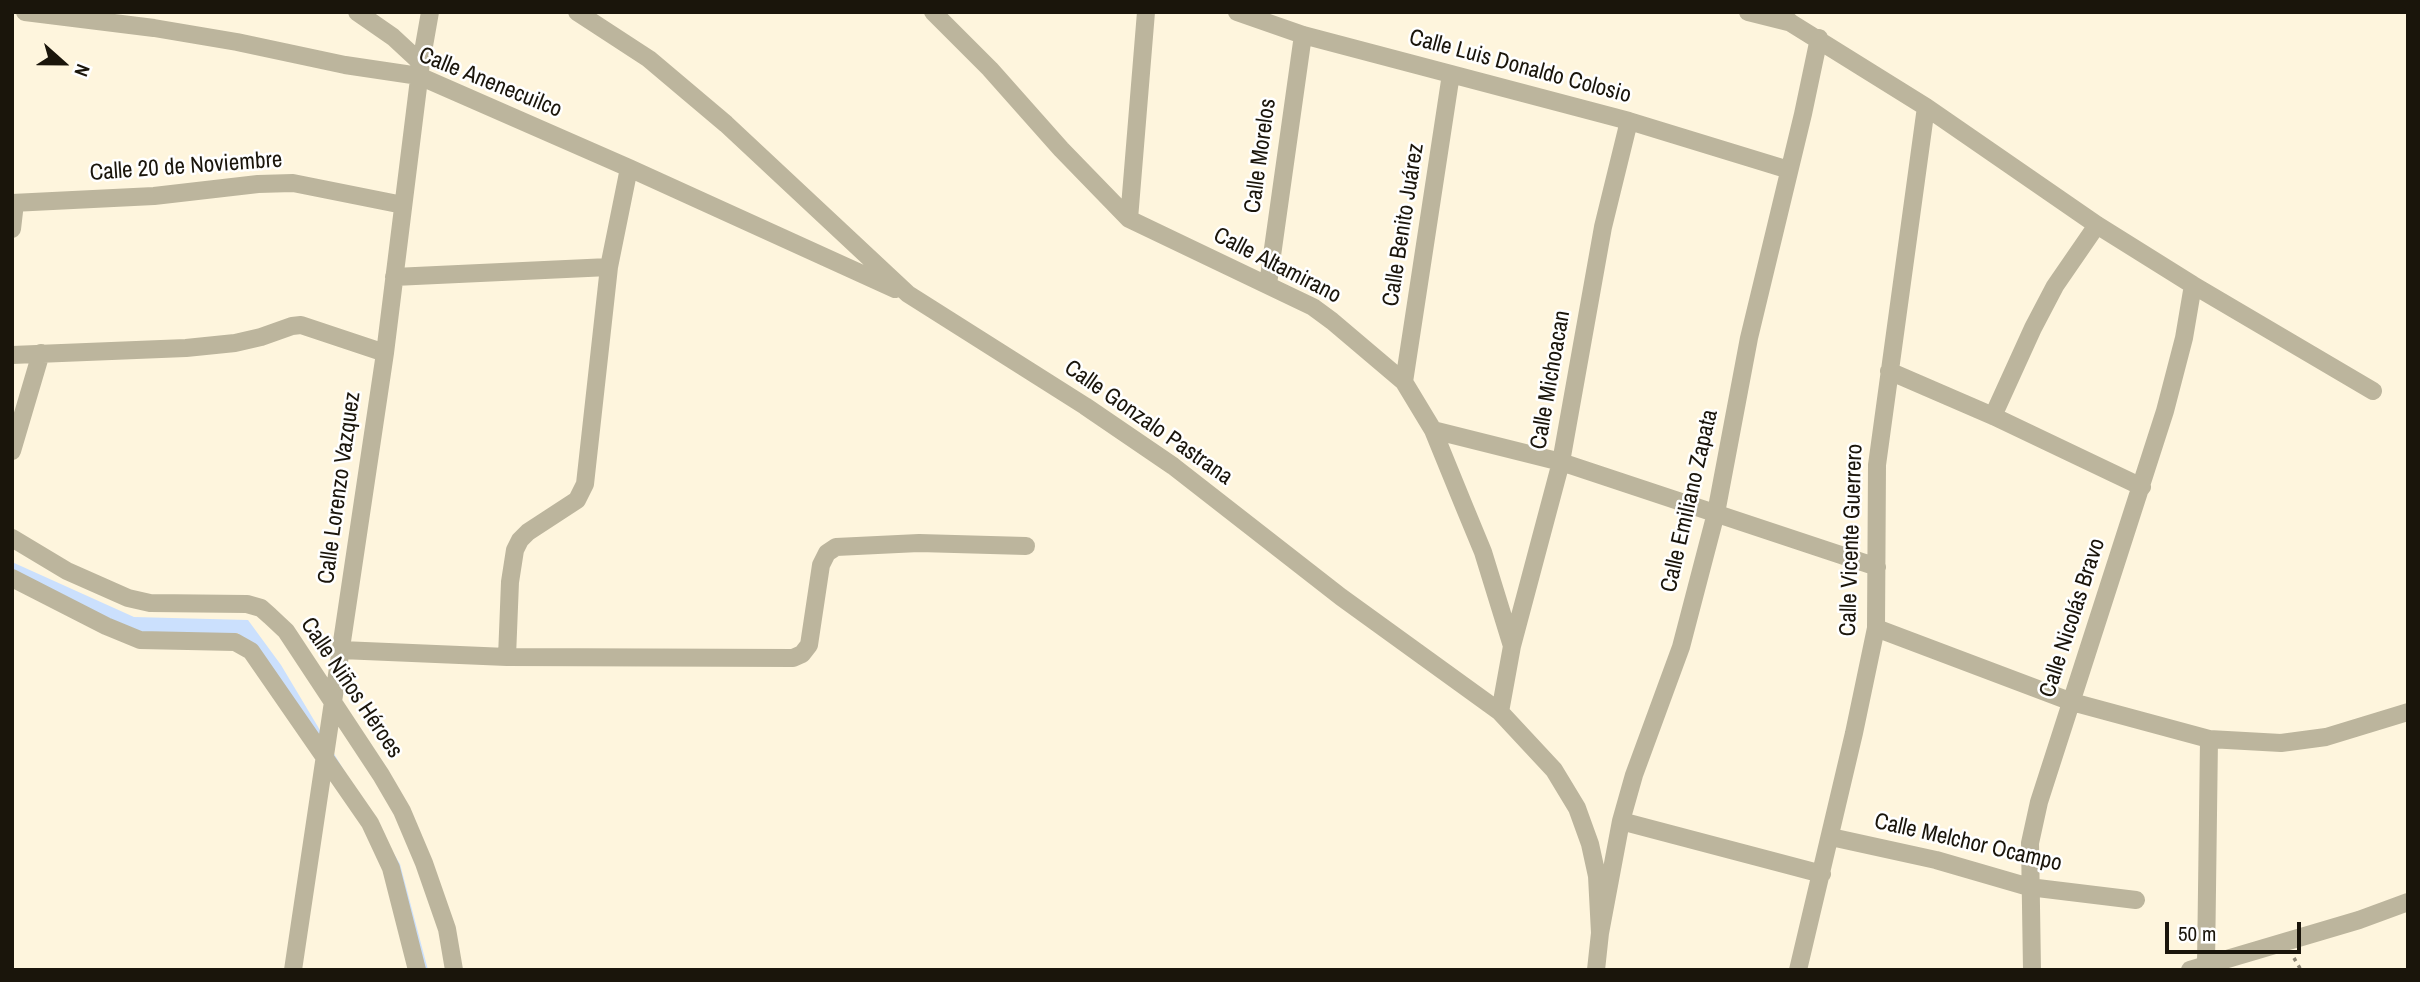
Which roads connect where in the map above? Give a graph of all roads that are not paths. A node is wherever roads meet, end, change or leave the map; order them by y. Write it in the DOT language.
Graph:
graph roads {
  1 [pos="25,12"];
  2 [pos="357,12"];
  3 [pos="430,12"];
  4 [pos="577,12"];
  5 [pos="933,12"];
  6 [pos="1146,12"];
  7 [pos="1237,12"];
  8 [pos="1748,12"];
  9 [pos="1785,17"];
  10 [pos="1303,35"];
  11 [pos="1819,38"];
  12 [pos="420,70"];
  13 [pos="1451,75"];
  14 [pos="1926,107"];
  15 [pos="1629,121"];
  16 [pos="629,168"];
  17 [pos="1789,170"];
  18 [pos="14,203"];
  19 [pos="403,205"];
  20 [pos="1129,219"];
  21 [pos="2097,225"];
  22 [pos="12,229"];
  23 [pos="609,267"];
  24 [pos="394,277"];
  25 [pos="1268,284"];
  26 [pos="2193,285"];
  27 [pos="908,295"];
  28 [pos="385,353"];
  29 [pos="41,354"];
  30 [pos="12,355"];
  31 [pos="1889,371"];
  32 [pos="1404,382"];
  33 [pos="2373,391"];
  34 [pos="1993,416"];
  35 [pos="1433,430"];
  36 [pos="12,451"];
  37 [pos="1561,462"];
  38 [pos="2142,487"];
  39 [pos="1716,513"];
  40 [pos="12,538"];
  41 [pos="1026,546"];
  42 [pos="1877,567"];
  43 [pos="12,578"];
  44 [pos="1876,628"];
  45 [pos="1512,646"];
  46 [pos="341,650"];
  47 [pos="507,657"];
  48 [pos="2072,702"];
  49 [pos="332,711"];
  50 [pos="1500,712"];
  51 [pos="2408,712"];
  52 [pos="2209,739"];
  53 [pos="324,753"];
  54 [pos="1621,821"];
  55 [pos="1830,837"];
  56 [pos="1822,874"];
  57 [pos="2029,887"];
  58 [pos="2136,900"];
  59 [pos="2408,902"];
  60 [pos="1600,933"];
  61 [pos="2198,967"];
  62 [pos="293,970"];
  63 [pos="417,970"];
  64 [pos="454,970"];
  65 [pos="1596,970"];
  66 [pos="1798,970"];
  67 [pos="2032,970"];
  1 -- 12 [label="street, Calle Anenecuilco"];
  2 -- 12 [label="street"];
  3 -- 12 [label="street, Calle Lorenzo Vazquez"];
  4 -- 27 [label="street, Calle Gonzalo Pastrana"];
  5 -- 20 [label="street, Calle Altamirano"];
  6 -- 20 [label="street"];
  7 -- 10 [label="street, Calle Luis Donaldo Colosio"];
  8 -- 9 [label="street"];
  9 -- 11 [label="street"];
  10 -- 13 [label="street, Calle Luis Donaldo Colosio"];
  10 -- 25 [label="street, Calle Morelos"];
  11 -- 14 [label="street"];
  11 -- 17 [label="street, Calle Emiliano Zapata"];
  12 -- 16 [label="street, Calle Anenecuilco"];
  12 -- 19 [label="street, Calle Lorenzo Vazquez"];
  13 -- 15 [label="street, Calle Luis Donaldo Colosio"];
  13 -- 32 [label="street, Calle Benito Juárez"];
  14 -- 21 [label="street"];
  14 -- 31 [label="street, Calle Vicente Guerrero"];
  15 -- 17 [label="street, Calle Luis Donaldo Colosio"];
  15 -- 37 [label="street, Calle Michoacan"];
  16 -- 23 [label="street"];
  16 -- 27 [label="street, Calle Anenecuilco"];
  17 -- 39 [label="street, Calle Emiliano Zapata"];
  18 -- 19 [label="street, Calle 20 de Noviembre"];
  18 -- 22 [label="street"];
  19 -- 24 [label="street, Calle Lorenzo Vazquez"];
  20 -- 25 [label="street, Calle Altamirano"];
  21 -- 26 [label="street"];
  21 -- 34 [label="street"];
  23 -- 24 [label="street"];
  23 -- 47 [label="street"];
  24 -- 28 [label="street, Calle Lorenzo Vazquez"];
  25 -- 32 [label="street, Calle Altamirano"];
  26 -- 33 [label="street"];
  26 -- 38 [label="street, Calle Nicolás Bravo"];
  27 -- 50 [label="street, Calle Gonzalo Pastrana"];
  28 -- 29 [label="street"];
  28 -- 46 [label="street, Calle Lorenzo Vazquez"];
  29 -- 30 [label="street"];
  29 -- 36 [label="street"];
  31 -- 34 [label="street"];
  31 -- 42 [label="street, Calle Vicente Guerrero"];
  32 -- 35 [label="street, Calle Altamirano"];
  34 -- 38 [label="street"];
  35 -- 37 [label="street"];
  35 -- 45 [label="street, Calle Altamirano"];
  37 -- 39 [label="street"];
  37 -- 45 [label="street, Calle Michoacan"];
  38 -- 48 [label="street, Calle Nicolás Bravo"];
  39 -- 42 [label="street"];
  39 -- 54 [label="street, Calle Emiliano Zapata"];
  40 -- 49 [label="street, Calle Niños Héroes"];
  41 -- 47 [label="street"];
  42 -- 44 [label="street, Calle Vicente Guerrero"];
  43 -- 53 [label="street"];
  44 -- 48 [label="street"];
  44 -- 55 [label="street, Calle Vicente Guerrero"];
  45 -- 50 [label="street, Calle Altamirano"];
  46 -- 47 [label="street"];
  46 -- 49 [label="street, Calle Lorenzo Vazquez"];
  48 -- 52 [label="street"];
  48 -- 57 [label="street, Calle Nicolás Bravo"];
  49 -- 53 [label="street, Calle Lorenzo Vazquez"];
  49 -- 64 [label="street, Calle Niños Héroes"];
  50 -- 60 [label="street, Calle Gonzalo Pastrana"];
  51 -- 52 [label="street"];
  52 -- 61 [label="street"];
  53 -- 62 [label="street, Calle Lorenzo Vazquez"];
  53 -- 63 [label="street"];
  54 -- 56 [label="street"];
  54 -- 60 [label="street, Calle Emiliano Zapata"];
  55 -- 56 [label="street, Calle Vicente Guerrero"];
  55 -- 57 [label="street, Calle Melchor Ocampo"];
  56 -- 66 [label="street, Calle Vicente Guerrero"];
  57 -- 58 [label="street, Calle Melchor Ocampo"];
  57 -- 67 [label="street, Calle Nicolás Bravo"];
  59 -- 61 [label="street"];
  60 -- 65 [label="street, Calle Emiliano Zapata"];
}
